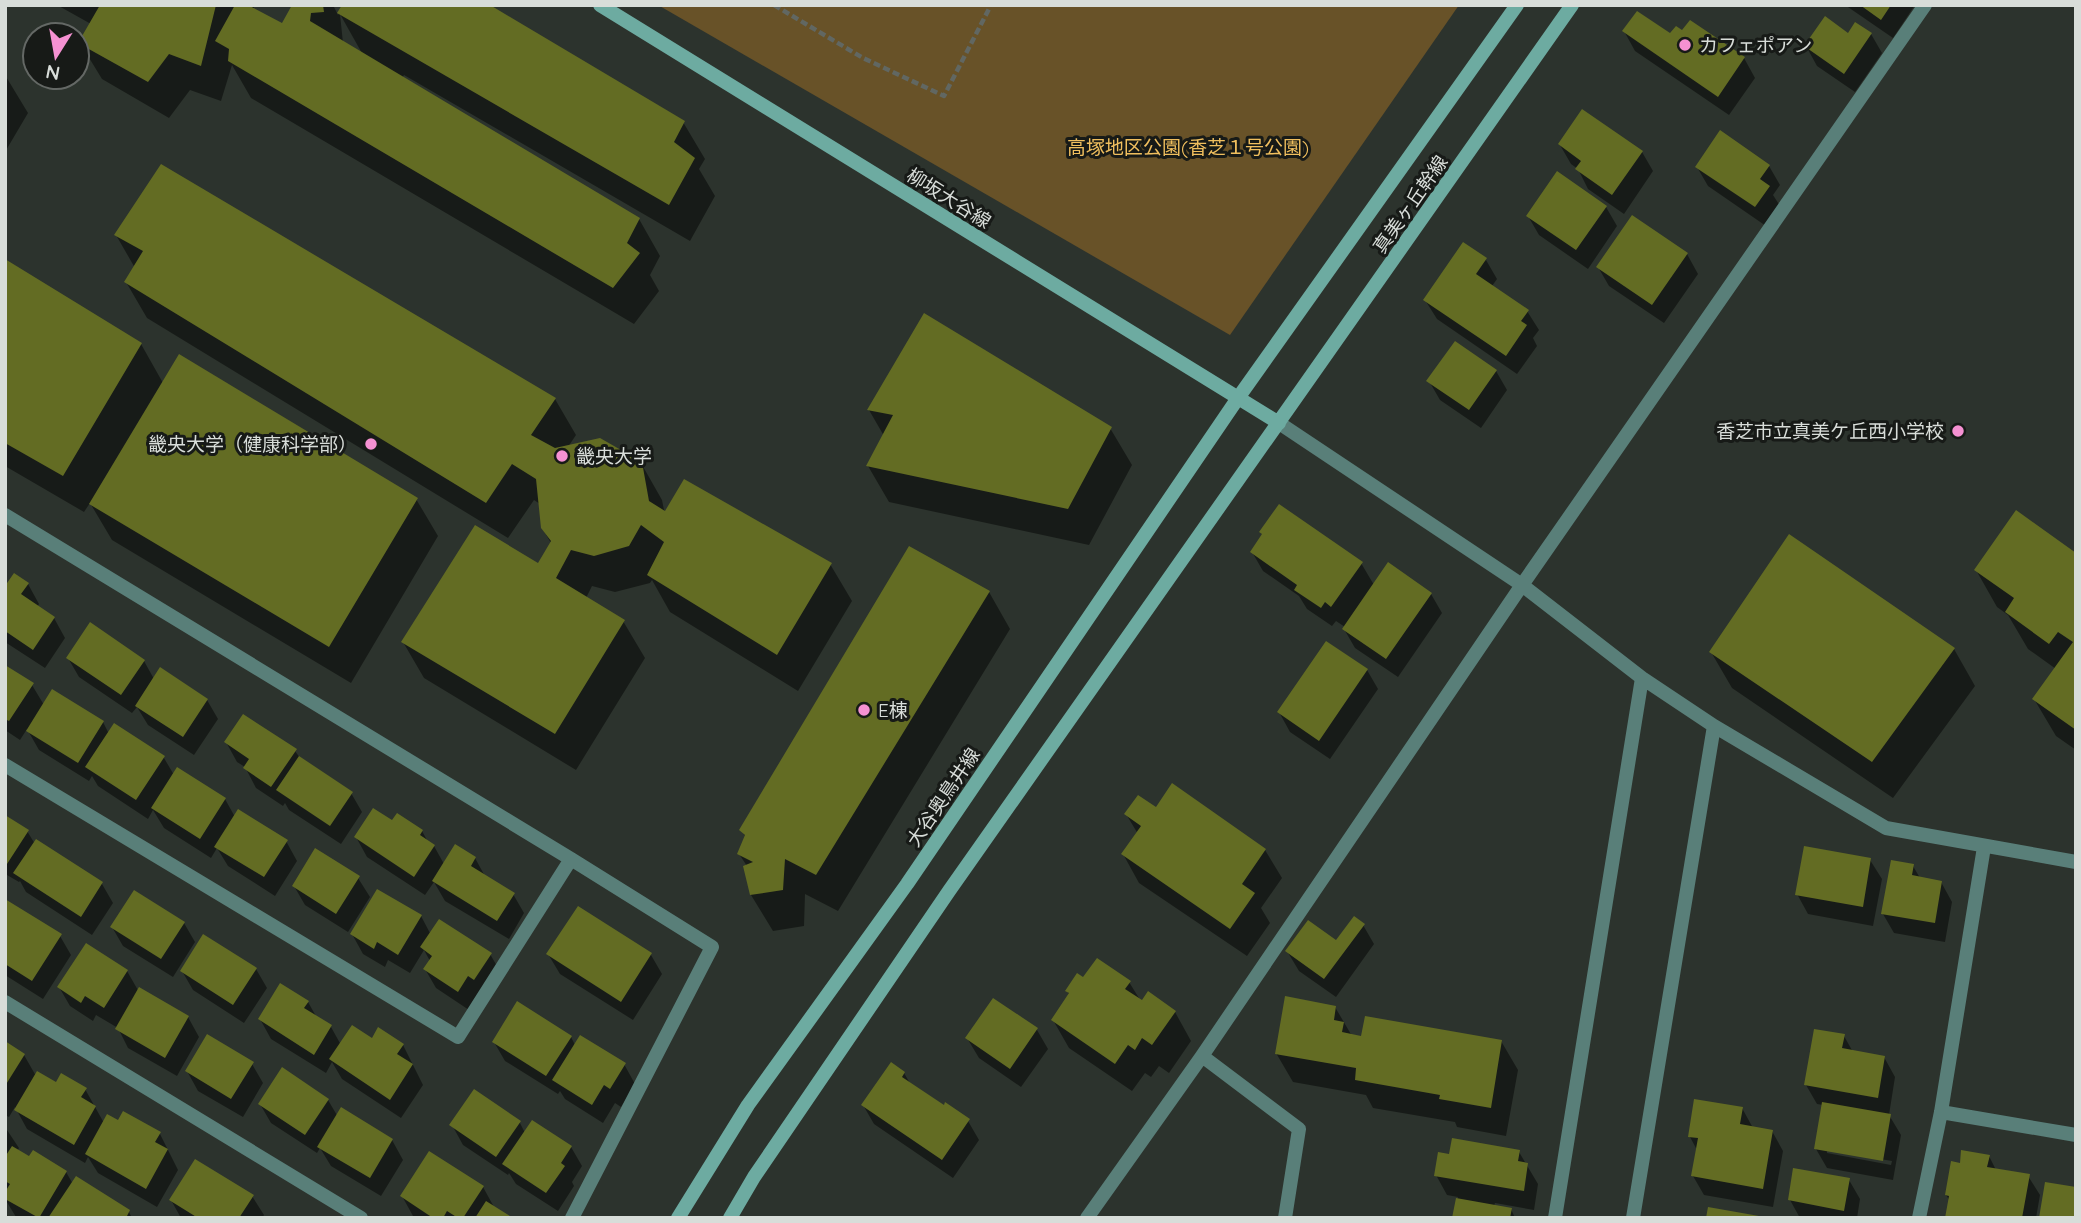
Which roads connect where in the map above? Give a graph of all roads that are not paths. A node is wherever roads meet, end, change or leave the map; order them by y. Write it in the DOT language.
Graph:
graph roads {
  1 [pos="600,5"];
  2 [pos="1517,5"];
  3 [pos="1572,5"];
  4 [pos="1925,5"];
  5 [pos="1238,398"];
  6 [pos="1279,423"];
  7 [pos="5,515"];
  8 [pos="1522,585"];
  9 [pos="1642,678"];
  10 [pos="1714,726"];
  11 [pos="5,765"];
  12 [pos="1984,847"];
  13 [pos="571,859"];
  14 [pos="2076,862"];
  15 [pos="5,1002"];
  16 [pos="1202,1056"];
  17 [pos="1941,1112"];
  18 [pos="2076,1135"];
  19 [pos="361,1218"];
  20 [pos="572,1218"];
  21 [pos="678,1218"];
  22 [pos="730,1218"];
  23 [pos="1087,1218"];
  24 [pos="1284,1218"];
  25 [pos="1555,1218"];
  26 [pos="1633,1218"];
  27 [pos="1919,1218"];
  1 -- 5 [label="street, 柳坂大谷線"];
  2 -- 5 [label="street, 真美ヶ丘幹線"];
  3 -- 6 [label="street, 真美ヶ丘幹線"];
  4 -- 8 [label="street"];
  5 -- 6 [label="street, 柳坂大谷線"];
  5 -- 21 [label="street, 大谷奥鳥井線"];
  6 -- 8 [label="street"];
  6 -- 22 [label="street"];
  7 -- 13 [label="street"];
  8 -- 9 [label="street"];
  8 -- 16 [label="street"];
  9 -- 10 [label="street"];
  9 -- 25 [label="street"];
  10 -- 12 [label="street"];
  10 -- 26 [label="street"];
  11 -- 13 [label="street"];
  12 -- 14 [label="street"];
  12 -- 17 [label="street"];
  13 -- 20 [label="street"];
  15 -- 19 [label="street"];
  16 -- 23 [label="street"];
  16 -- 24 [label="street"];
  17 -- 18 [label="street"];
  17 -- 27 [label="street"];
}
